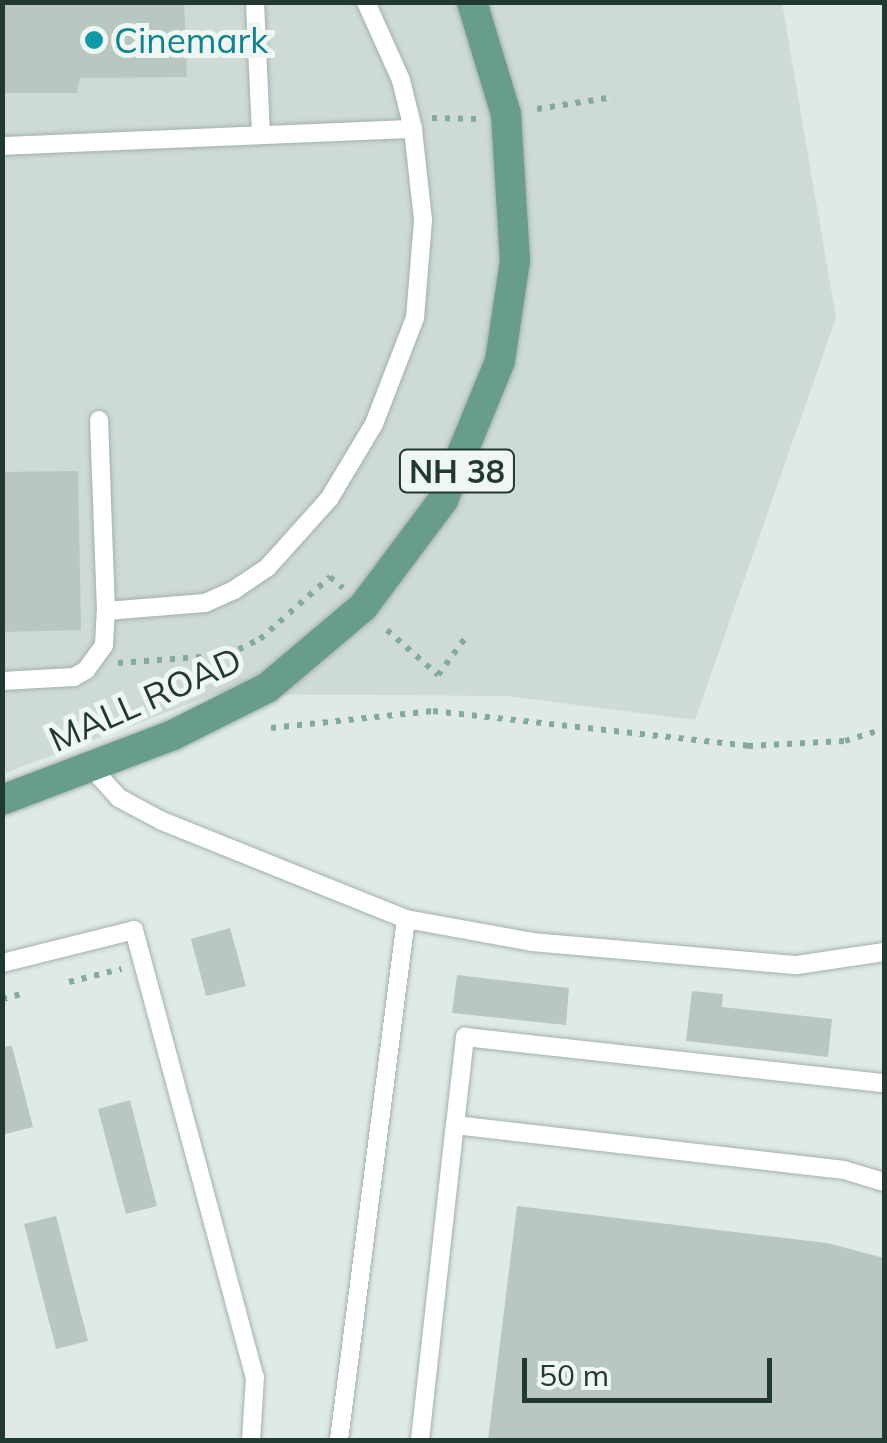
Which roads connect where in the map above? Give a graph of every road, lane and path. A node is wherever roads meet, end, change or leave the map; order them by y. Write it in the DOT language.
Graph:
graph roads {
  1 [pos="255,2"];
  2 [pos="366,2"];
  3 [pos="472,2"];
  4 [pos="614,97"];
  5 [pos="538,109"];
  6 [pos="480,119"];
  7 [pos="419,124"];
  8 [pos="261,135"];
  9 [pos="2,146"];
  10 [pos="98,420"];
  11 [pos="344,589"];
  12 [pos="106,610"];
  13 [pos="387,630"];
  14 [pos="466,636"];
  15 [pos="98,661"];
  16 [pos="2,681"];
  17 [pos="272,728"];
  18 [pos="884,729"];
  19 [pos="92,766"];
  20 [pos="2,800"];
  21 [pos="406,920"];
  22 [pos="884,952"];
  23 [pos="2,964"];
  24 [pos="126,968"];
  25 [pos="70,982"];
  26 [pos="26,993"];
  27 [pos="2,999"];
  28 [pos="884,1084"];
  29 [pos="455,1125"];
  30 [pos="884,1182"];
  31 [pos="251,1440"];
  32 [pos="339,1440"];
  33 [pos="420,1440"];
  1 -- 8 [label="lane"];
  2 -- 7 [label="lane"];
  3 -- 19 [label="main road, MALL ROAD / NH 38"];
  4 -- 5 [label="path"];
  6 -- 7 [label="path"];
  7 -- 8 [label="lane"];
  7 -- 12 [label="lane"];
  8 -- 9 [label="lane"];
  10 -- 12 [label="lane"];
  11 -- 15 [label="path"];
  12 -- 15 [label="lane"];
  13 -- 14 [label="path"];
  15 -- 16 [label="lane"];
  17 -- 18 [label="path"];
  19 -- 20 [label="main road, MALL ROAD / NH 38"];
  19 -- 21 [label="lane"];
  21 -- 22 [label="lane"];
  21 -- 32 [label="lane"];
  23 -- 31 [label="lane"];
  24 -- 25 [label="path"];
  26 -- 27 [label="path"];
  28 -- 29 [label="lane"];
  29 -- 30 [label="lane"];
  29 -- 33 [label="lane"];
}
